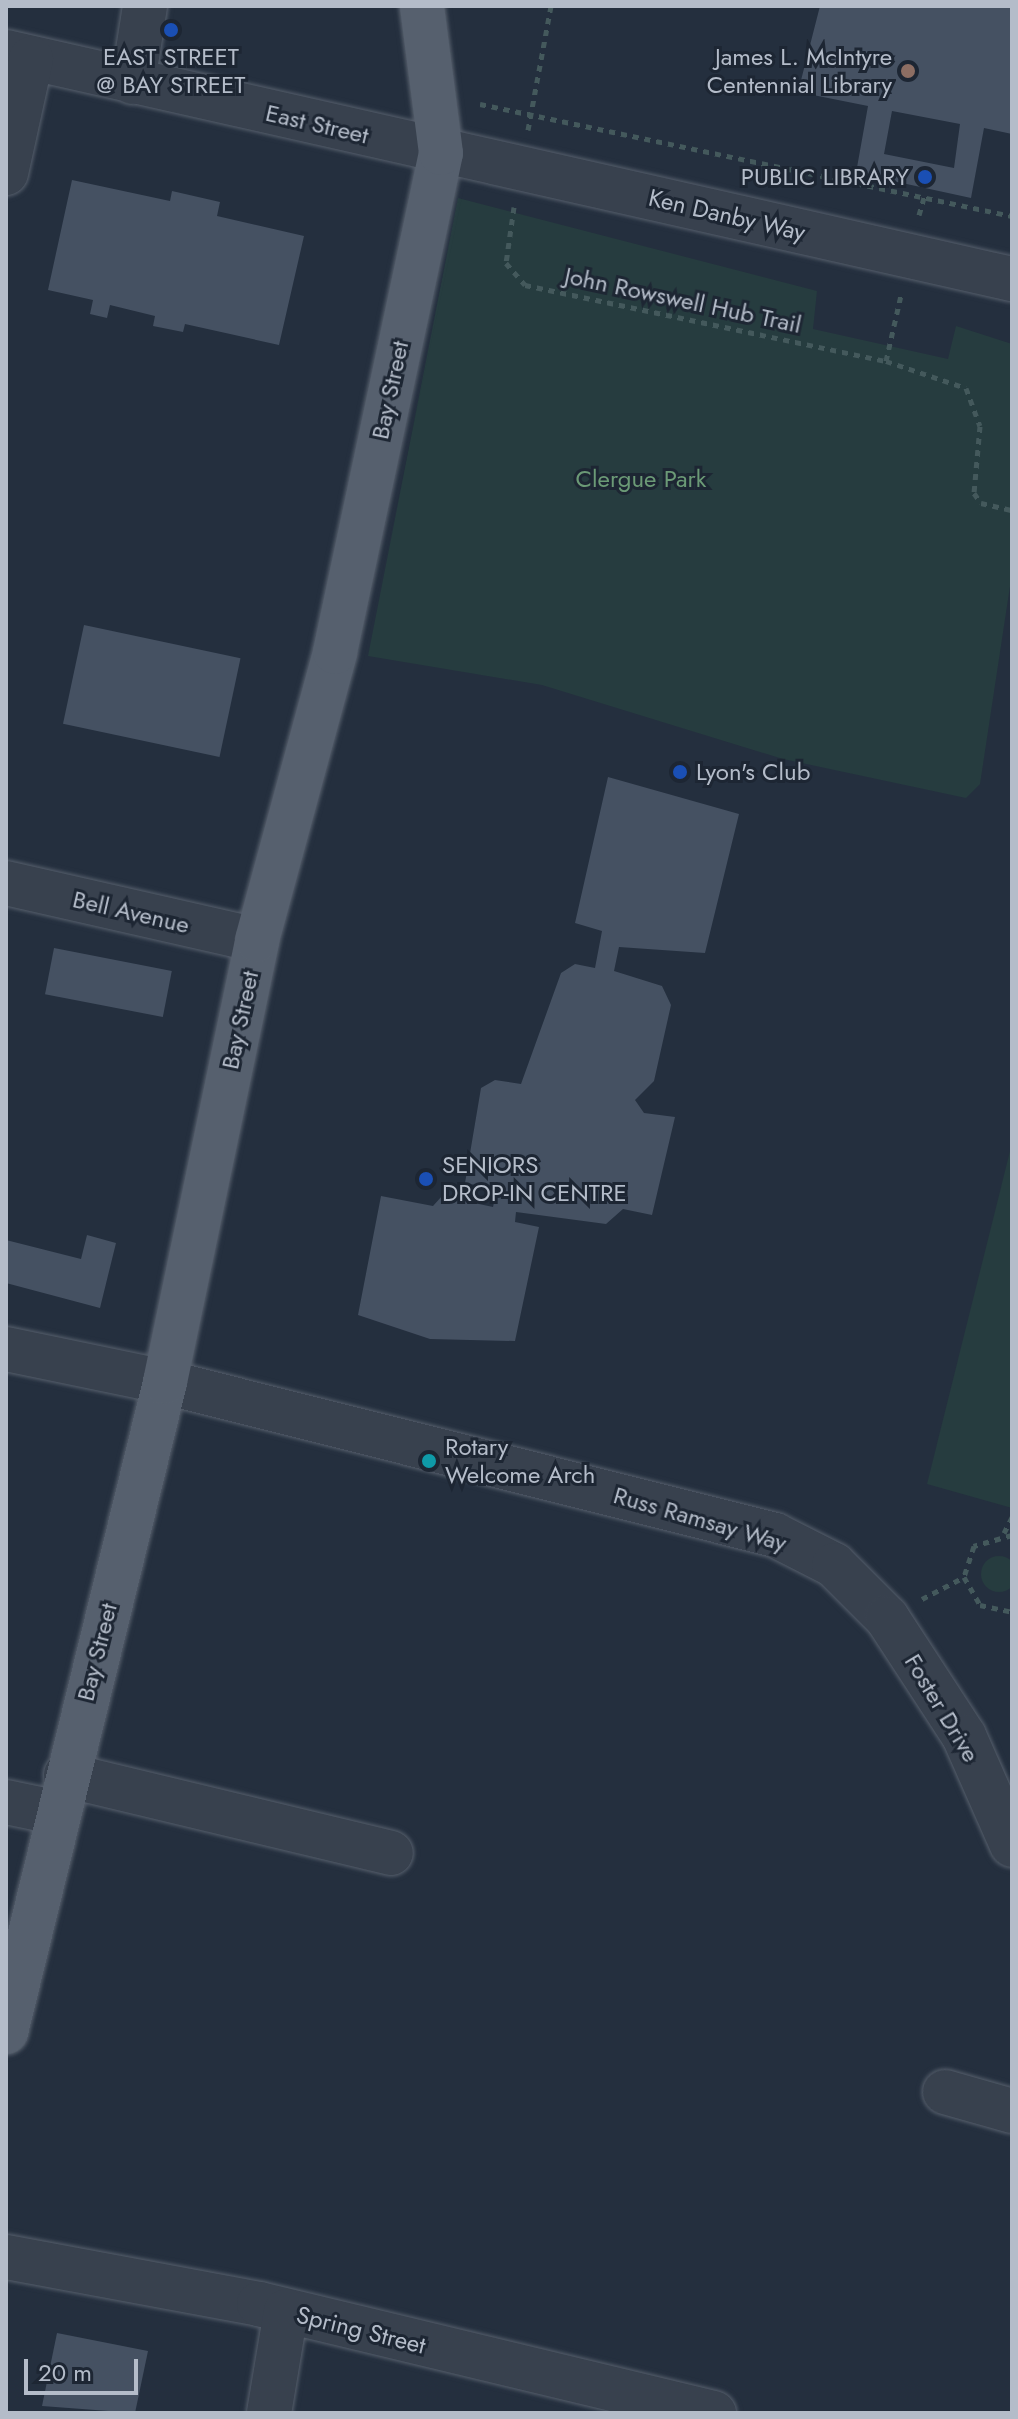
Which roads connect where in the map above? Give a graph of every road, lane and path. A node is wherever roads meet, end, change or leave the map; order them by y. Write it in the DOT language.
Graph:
graph roads {
  1 [pos="145,6"];
  2 [pos="422,6"];
  3 [pos="551,6"];
  4 [pos="18,56"];
  5 [pos="133,82"];
  6 [pos="480,104"];
  7 [pos="531,119"];
  8 [pos="441,153"];
  9 [pos="519,169"];
  10 [pos="6,173"];
  11 [pos="1012,216"];
  12 [pos="1012,279"];
  13 [pos="1012,510"];
  14 [pos="6,883"];
  15 [pos="257,940"];
  16 [pos="6,1349"];
  17 [pos="165,1382"];
  18 [pos="1012,1517"];
  19 [pos="1004,1533"];
  20 [pos="1012,1535"];
  21 [pos="1012,1612"];
  22 [pos="887,1618"];
  23 [pos="62,1794"];
  24 [pos="6,1802"];
  25 [pos="1012,1845"];
  26 [pos="391,1853"];
  27 [pos="6,2032"];
  28 [pos="945,2092"];
  29 [pos="1012,2111"];
  30 [pos="6,2257"];
  31 [pos="286,2311"];
  32 [pos="269,2413"];
  33 [pos="714,2413"];
  1 -- 5 [label="street"];
  2 -- 8 [label="main road, Bay Street"];
  3 -- 7 [label="path, John Rowswell Hub Trail"];
  4 -- 5 [label="street, East Street"];
  4 -- 10 [label="street"];
  5 -- 8 [label="street, East Street"];
  6 -- 7 [label="path"];
  7 -- 9 [label="path, John Rowswell Hub Trail"];
  7 -- 11 [label="path"];
  8 -- 9 [label="street, Ken Danby Way"];
  8 -- 15 [label="main road, Bay Street"];
  9 -- 12 [label="street, Ken Danby Way"];
  9 -- 13 [label="path, John Rowswell Hub Trail"];
  14 -- 15 [label="street, Bell Avenue"];
  15 -- 17 [label="main road, Bay Street"];
  16 -- 17 [label="street, Russ Ramsay Way"];
  17 -- 22 [label="street, Russ Ramsay Way"];
  17 -- 23 [label="main road, Bay Street"];
  18 -- 19 [label="path"];
  19 -- 20 [label="path"];
  19 -- 21 [label="path"];
  22 -- 25 [label="street, Foster Drive"];
  23 -- 24 [label="street"];
  23 -- 26 [label="street"];
  23 -- 27 [label="main road, Bay Street"];
  28 -- 29 [label="street"];
  30 -- 31 [label="street, Spring Street"];
  31 -- 32 [label="street"];
  31 -- 33 [label="street, Spring Street"];
}
